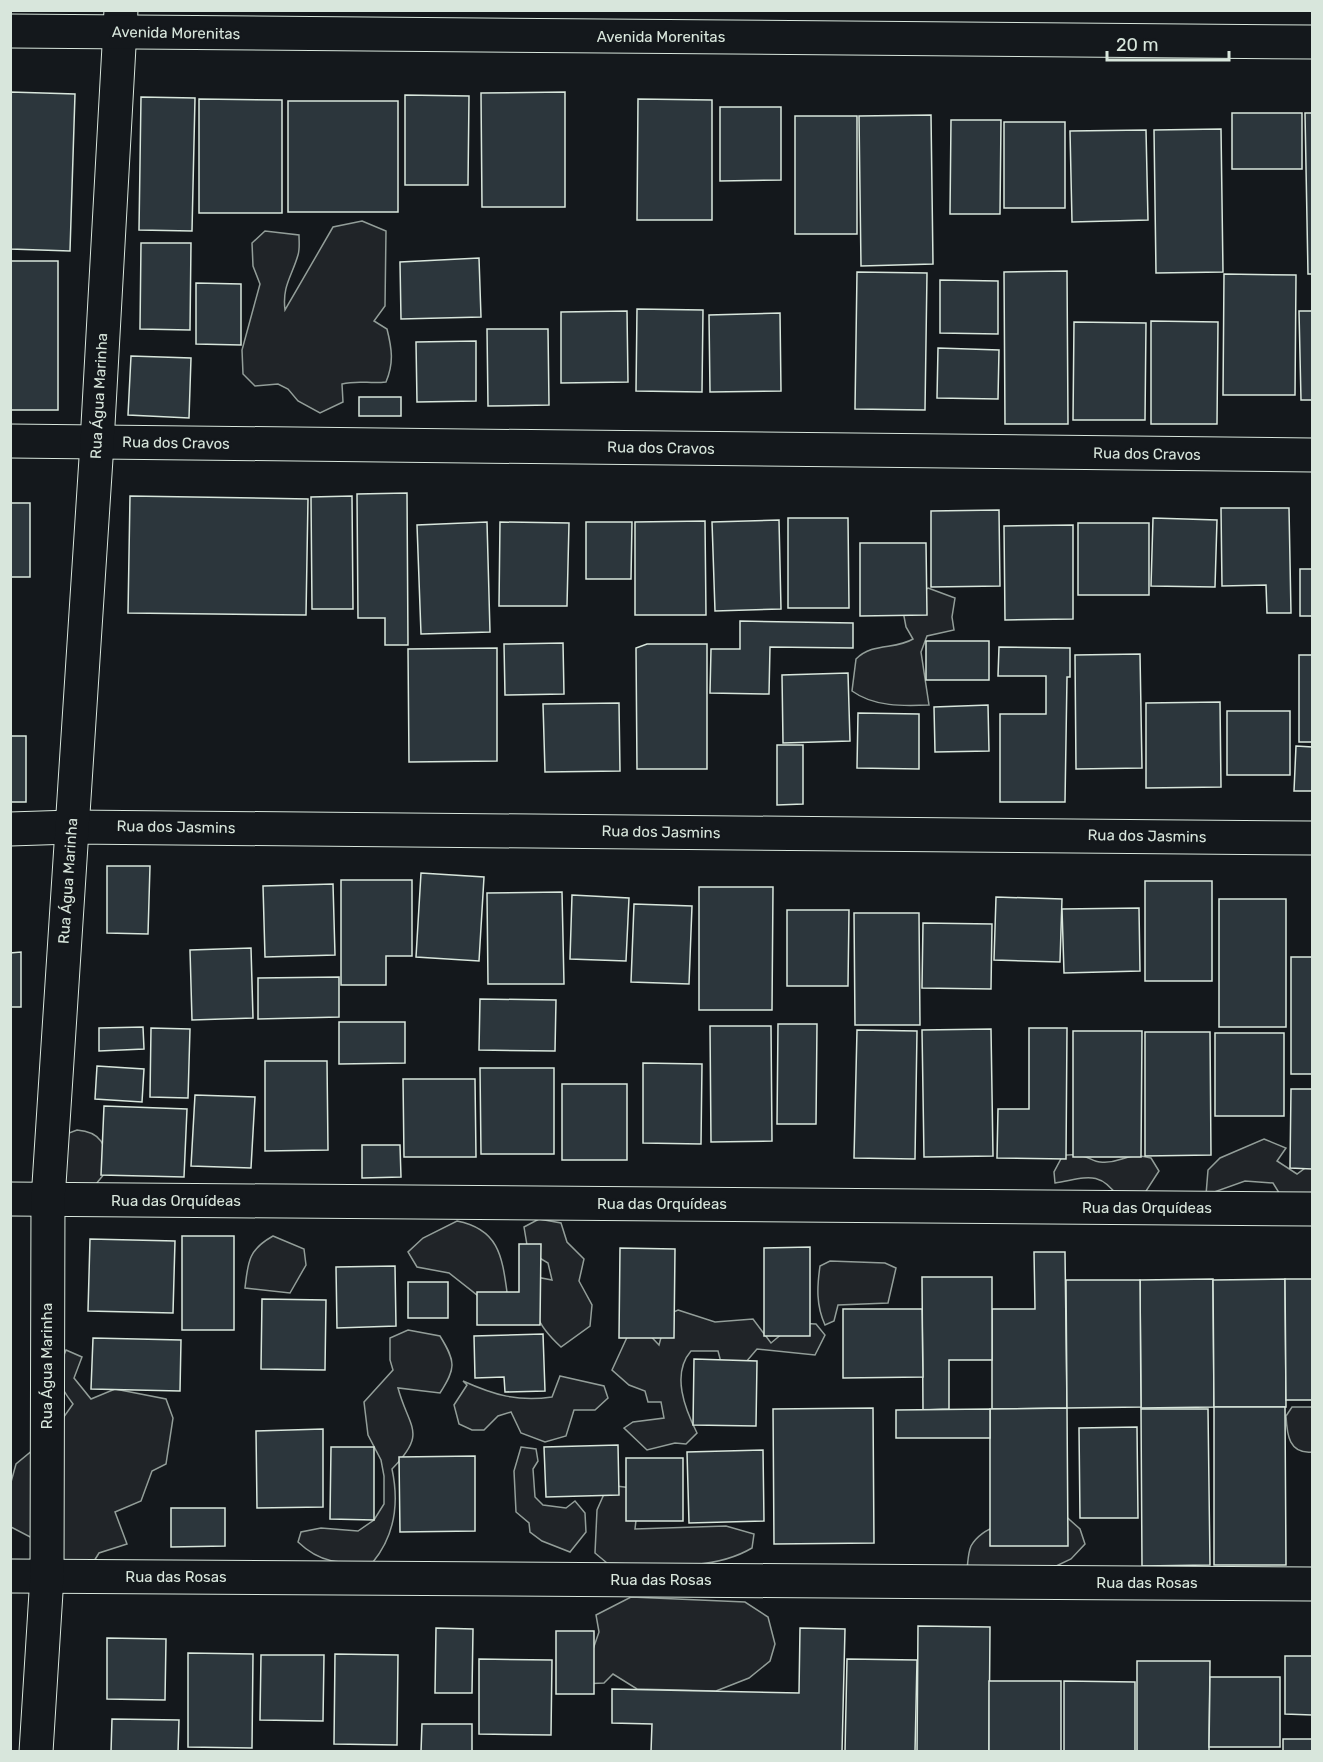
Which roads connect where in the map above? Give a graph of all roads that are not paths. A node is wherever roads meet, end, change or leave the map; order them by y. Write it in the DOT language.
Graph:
graph roads {
  1 [pos="121,22"];
  2 [pos="10,30"];
  3 [pos="1312,42"];
  4 [pos="10,441"];
  5 [pos="97,442"];
  6 [pos="1312,455"];
  7 [pos="71,826"];
  8 [pos="10,829"];
  9 [pos="1312,838"];
  10 [pos="10,1199"];
  11 [pos="48,1200"];
  12 [pos="1312,1209"];
  13 [pos="10,1576"];
  14 [pos="47,1576"];
  15 [pos="1312,1584"];
  16 [pos="36,1752"];
  1 -- 2 [label="street, Avenida Morenitas"];
  1 -- 3 [label="street, Avenida Morenitas"];
  1 -- 5 [label="street, Rua Água Marinha"];
  4 -- 5 [label="street, Rua dos Cravos"];
  5 -- 6 [label="street, Rua dos Cravos"];
  5 -- 7 [label="street, Rua Água Marinha"];
  7 -- 8 [label="street, Rua dos Jasmins"];
  7 -- 9 [label="street, Rua dos Jasmins"];
  7 -- 11 [label="street, Rua Água Marinha"];
  10 -- 11 [label="street, Rua das Orquídeas"];
  11 -- 12 [label="street, Rua das Orquídeas"];
  11 -- 14 [label="street, Rua Água Marinha"];
  13 -- 14 [label="street, Rua das Rosas"];
  14 -- 15 [label="street, Rua das Rosas"];
  14 -- 16 [label="street, Rua Água Marinha"];
}
